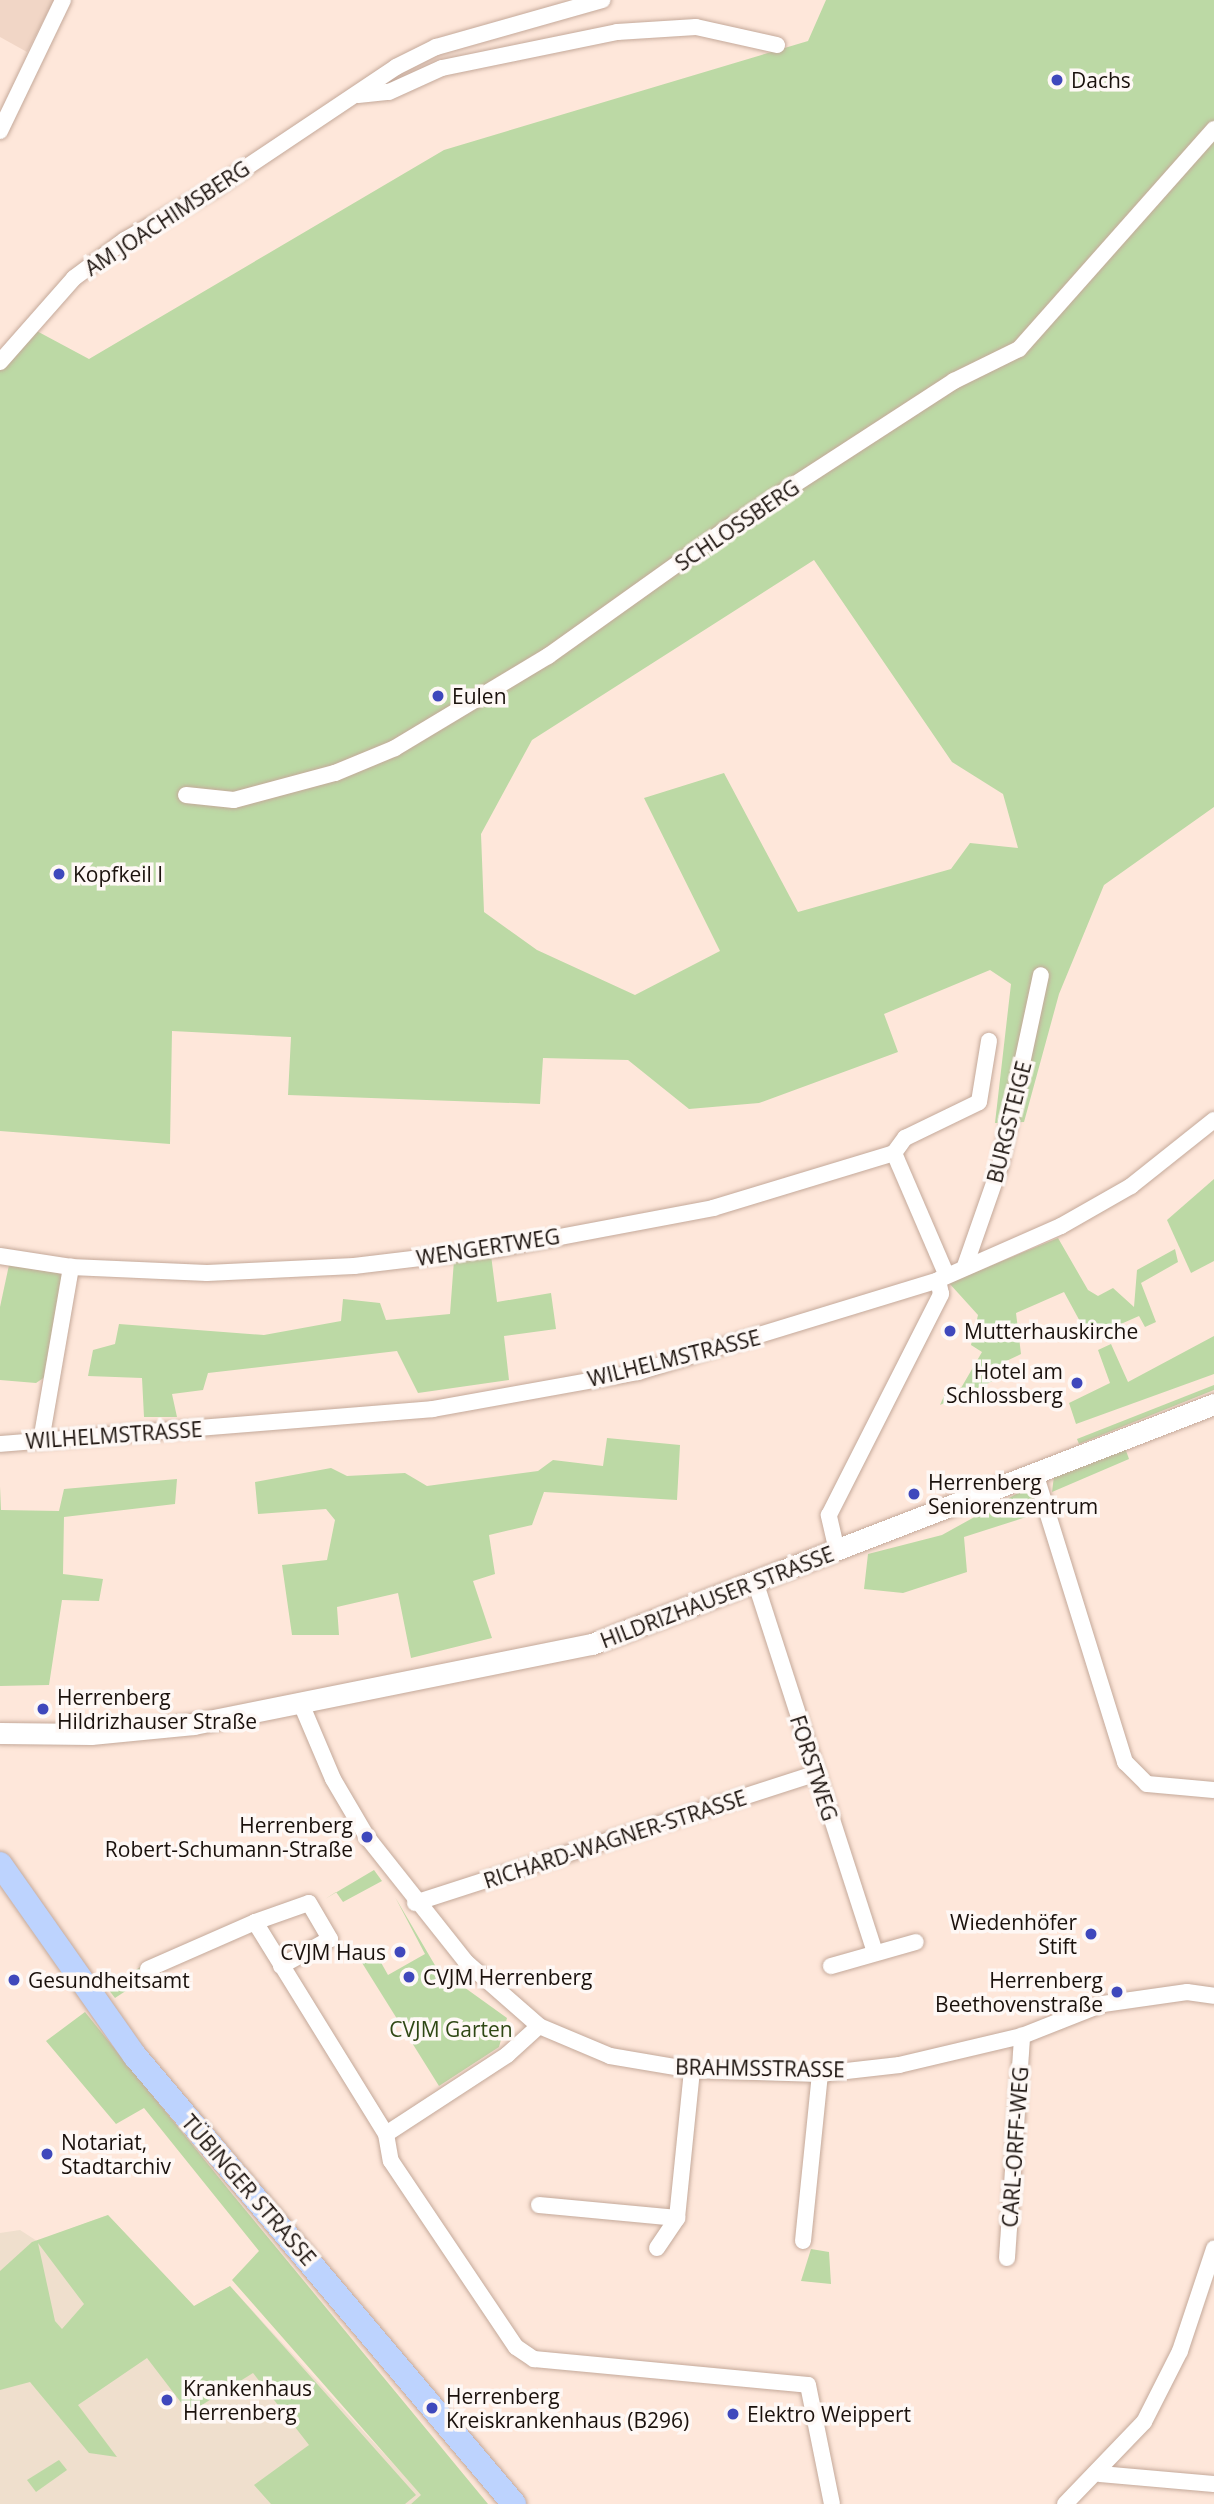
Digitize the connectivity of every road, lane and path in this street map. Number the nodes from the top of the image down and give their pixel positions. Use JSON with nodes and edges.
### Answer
{"nodes":[{"id":1,"x":63,"y":0,"type":"edge"},
{"id":2,"x":602,"y":0,"type":"edge"},
{"id":3,"x":777,"y":45,"type":"dead end"},
{"id":4,"x":354,"y":96,"type":"junction"},
{"id":5,"x":1214,"y":129,"type":"edge"},
{"id":6,"x":0,"y":131,"type":"edge"},
{"id":7,"x":0,"y":362,"type":"edge"},
{"id":8,"x":186,"y":795,"type":"dead end"},
{"id":9,"x":1041,"y":975,"type":"dead end"},
{"id":10,"x":989,"y":1041,"type":"dead end"},
{"id":11,"x":1214,"y":1120,"type":"edge"},
{"id":12,"x":894,"y":1153,"type":"junction"},
{"id":13,"x":0,"y":1256,"type":"edge"},
{"id":14,"x":71,"y":1266,"type":"junction"},
{"id":15,"x":965,"y":1266,"type":"junction"},
{"id":16,"x":942,"y":1277,"type":"junction"},
{"id":17,"x":1214,"y":1404,"type":"edge"},
{"id":18,"x":41,"y":1441,"type":"junction"},
{"id":19,"x":0,"y":1444,"type":"edge"},
{"id":20,"x":1035,"y":1473,"type":"junction"},
{"id":21,"x":836,"y":1551,"type":"junction"},
{"id":22,"x":756,"y":1584,"type":"junction"},
{"id":23,"x":302,"y":1706,"type":"junction"},
{"id":24,"x":0,"y":1733,"type":"edge"},
{"id":25,"x":33,"y":1734,"type":"junction"},
{"id":26,"x":0,"y":1741,"type":"edge"},
{"id":27,"x":816,"y":1774,"type":"junction"},
{"id":28,"x":1214,"y":1790,"type":"edge"},
{"id":29,"x":0,"y":1864,"type":"edge"},
{"id":30,"x":415,"y":1903,"type":"junction"},
{"id":31,"x":255,"y":1922,"type":"junction"},
{"id":32,"x":916,"y":1942,"type":"dead end"},
{"id":33,"x":875,"y":1952,"type":"junction"},
{"id":34,"x":281,"y":1966,"type":"junction"},
{"id":35,"x":831,"y":1966,"type":"dead end"},
{"id":36,"x":148,"y":1969,"type":"dead end"},
{"id":37,"x":1214,"y":1996,"type":"edge"},
{"id":38,"x":538,"y":2026,"type":"junction"},
{"id":39,"x":1022,"y":2036,"type":"junction"},
{"id":40,"x":692,"y":2070,"type":"junction"},
{"id":41,"x":820,"y":2074,"type":"junction"},
{"id":42,"x":386,"y":2134,"type":"junction"},
{"id":43,"x":540,"y":2205,"type":"dead end"},
{"id":44,"x":677,"y":2218,"type":"junction"},
{"id":45,"x":803,"y":2241,"type":"dead end"},
{"id":46,"x":657,"y":2248,"type":"dead end"},
{"id":47,"x":1214,"y":2249,"type":"edge"},
{"id":48,"x":1007,"y":2258,"type":"dead end"},
{"id":49,"x":1207,"y":2297,"type":"edge"},
{"id":50,"x":1100,"y":2474,"type":"junction"},
{"id":51,"x":1214,"y":2484,"type":"edge"},
{"id":52,"x":514,"y":2504,"type":"edge"},
{"id":53,"x":832,"y":2504,"type":"edge"},
{"id":54,"x":1065,"y":2504,"type":"edge"}],
"edges":[{"from":1,"to":6,"type":"street"},
{"from":2,"to":4,"type":"street","name":"AM JOACHIMSBERG"},
{"from":3,"to":4,"type":"street","name":"AM JOACHIMSBERG"},
{"from":4,"to":7,"type":"street","name":"AM JOACHIMSBERG"},
{"from":5,"to":8,"type":"street","name":"SCHLOSSBERG"},
{"from":9,"to":15,"type":"street","name":"BURGSTEIGE"},
{"from":10,"to":12,"type":"street","name":"WENGERTWEG"},
{"from":11,"to":15,"type":"street","name":"WILHELMSTRASSE"},
{"from":12,"to":14,"type":"street","name":"WENGERTWEG"},
{"from":12,"to":16,"type":"street"},
{"from":13,"to":14,"type":"street","name":"WENGERTWEG"},
{"from":14,"to":18,"type":"street"},
{"from":15,"to":16,"type":"street","name":"WILHELMSTRASSE"},
{"from":16,"to":18,"type":"street","name":"WILHELMSTRASSE"},
{"from":16,"to":21,"type":"street"},
{"from":17,"to":20,"type":"main road","name":"HILDRIZHAUSER STRASSE"},
{"from":18,"to":19,"type":"street","name":"WILHELMSTRASSE"},
{"from":20,"to":21,"type":"main road","name":"HILDRIZHAUSER STRASSE"},
{"from":20,"to":28,"type":"street"},
{"from":21,"to":22,"type":"main road","name":"HILDRIZHAUSER STRASSE"},
{"from":22,"to":23,"type":"main road","name":"HILDRIZHAUSER STRASSE"},
{"from":22,"to":27,"type":"street","name":"FORSTWEG"},
{"from":23,"to":25,"type":"main road","name":"HILDRIZHAUSER STRASSE"},
{"from":23,"to":30,"type":"street","name":"BRAHMSSTRASSE"},
{"from":24,"to":25,"type":"main road","name":"HILDRIZHAUSER STRASSE"},
{"from":25,"to":26,"type":"main road","name":"HILDRIZHAUSER STRASSE"},
{"from":27,"to":30,"type":"street","name":"RICHARD-WAGNER-STRASSE"},
{"from":27,"to":33,"type":"street","name":"FORSTWEG"},
{"from":29,"to":52,"type":"main road","name":"TÜBINGER STRASSE"},
{"from":30,"to":38,"type":"street","name":"BRAHMSSTRASSE"},
{"from":31,"to":34,"type":"street"},
{"from":31,"to":34,"type":"street"},
{"from":31,"to":36,"type":"street"},
{"from":32,"to":33,"type":"street"},
{"from":33,"to":35,"type":"street"},
{"from":34,"to":42,"type":"street"},
{"from":37,"to":39,"type":"street","name":"BRAHMSSTRASSE"},
{"from":38,"to":40,"type":"street","name":"BRAHMSSTRASSE"},
{"from":38,"to":42,"type":"street"},
{"from":39,"to":41,"type":"street","name":"BRAHMSSTRASSE"},
{"from":39,"to":48,"type":"street","name":"CARL-ORFF-WEG"},
{"from":40,"to":41,"type":"street","name":"BRAHMSSTRASSE"},
{"from":40,"to":44,"type":"street"},
{"from":41,"to":45,"type":"street"},
{"from":42,"to":53,"type":"street"},
{"from":43,"to":44,"type":"street"},
{"from":44,"to":46,"type":"street"},
{"from":47,"to":49,"type":"street"},
{"from":49,"to":50,"type":"street"},
{"from":50,"to":51,"type":"street"},
{"from":50,"to":54,"type":"street"}]}
